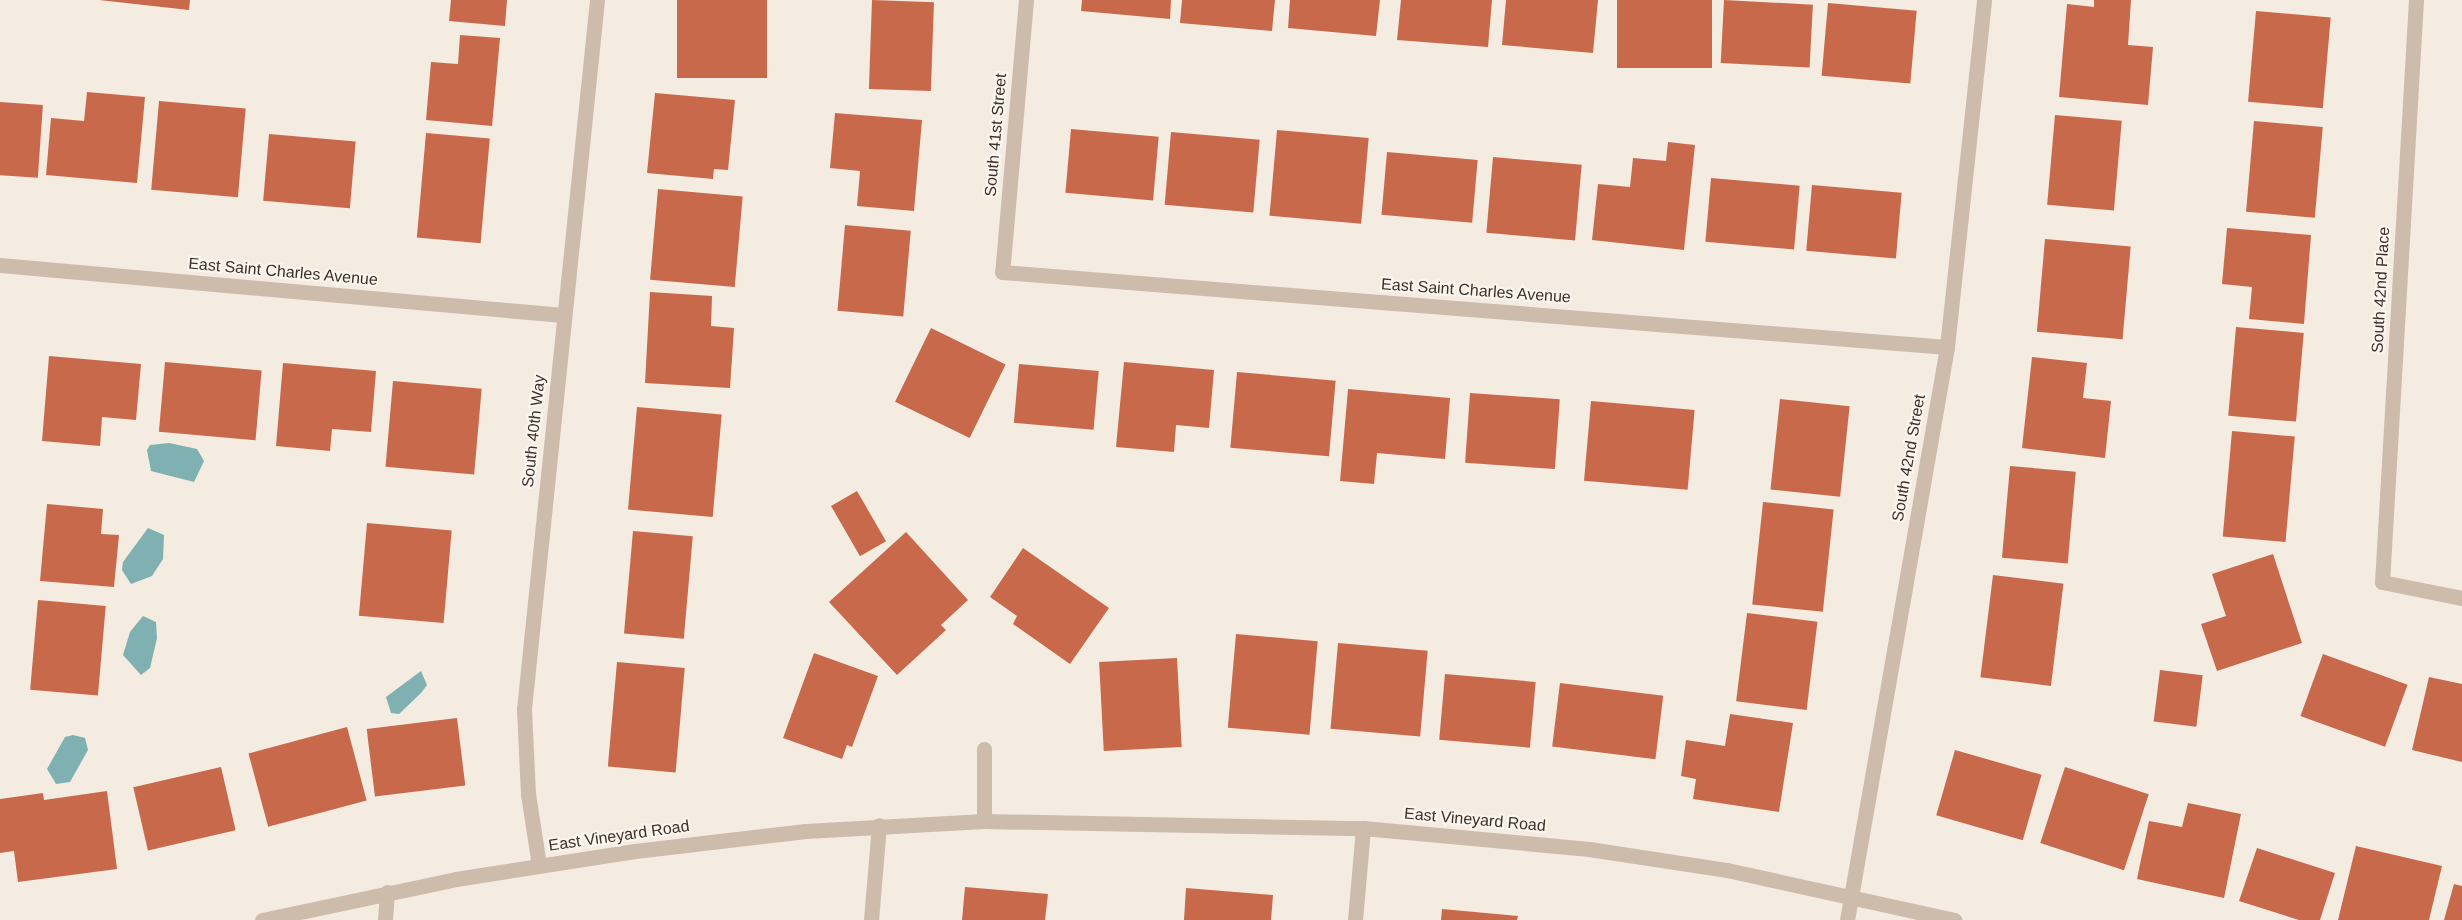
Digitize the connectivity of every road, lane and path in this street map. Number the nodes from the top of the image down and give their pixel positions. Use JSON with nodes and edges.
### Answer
{"nodes":[{"id":1,"x":597,"y":0,"type":"edge"},
{"id":2,"x":1026,"y":0,"type":"edge"},
{"id":3,"x":1984,"y":0,"type":"edge"},
{"id":4,"x":2416,"y":0,"type":"edge"},
{"id":5,"x":0,"y":265,"type":"edge"},
{"id":6,"x":1002,"y":272,"type":"joint"},
{"id":7,"x":563,"y":315,"type":"junction"},
{"id":8,"x":1947,"y":347,"type":"junction"},
{"id":9,"x":2462,"y":598,"type":"edge"},
{"id":10,"x":984,"y":749,"type":"dead end"},
{"id":11,"x":984,"y":821,"type":"junction"},
{"id":12,"x":879,"y":825,"type":"junction"},
{"id":13,"x":1363,"y":828,"type":"junction"},
{"id":14,"x":539,"y":865,"type":"junction"},
{"id":15,"x":387,"y":892,"type":"junction"},
{"id":16,"x":1851,"y":896,"type":"junction"},
{"id":17,"x":262,"y":920,"type":"edge"},
{"id":18,"x":385,"y":920,"type":"edge"},
{"id":19,"x":871,"y":920,"type":"edge"},
{"id":20,"x":1355,"y":920,"type":"edge"},
{"id":21,"x":1847,"y":920,"type":"edge"},
{"id":22,"x":1955,"y":920,"type":"edge"}],
"edges":[{"from":1,"to":7,"type":"street","name":"South 40th Way"},
{"from":2,"to":6,"type":"street","name":"South 41st Street"},
{"from":3,"to":8,"type":"street","name":"South 42nd Street"},
{"from":4,"to":9,"type":"street","name":"South 42nd Place"},
{"from":5,"to":7,"type":"street","name":"East Saint Charles Avenue"},
{"from":6,"to":8,"type":"street","name":"East Saint Charles Avenue"},
{"from":7,"to":14,"type":"street","name":"South 40th Way"},
{"from":8,"to":16,"type":"street","name":"South 42nd Street"},
{"from":10,"to":11,"type":"street"},
{"from":11,"to":12,"type":"street","name":"East Vineyard Road"},
{"from":11,"to":13,"type":"street","name":"East Vineyard Road"},
{"from":12,"to":14,"type":"street","name":"East Vineyard Road"},
{"from":12,"to":19,"type":"street"},
{"from":13,"to":16,"type":"street","name":"East Vineyard Road"},
{"from":13,"to":20,"type":"street"},
{"from":14,"to":15,"type":"street","name":"East Vineyard Road"},
{"from":15,"to":17,"type":"street","name":"East Vineyard Road"},
{"from":15,"to":18,"type":"street"},
{"from":16,"to":21,"type":"street","name":"South 42nd Street"},
{"from":16,"to":22,"type":"street","name":"East Vineyard Road"}]}
